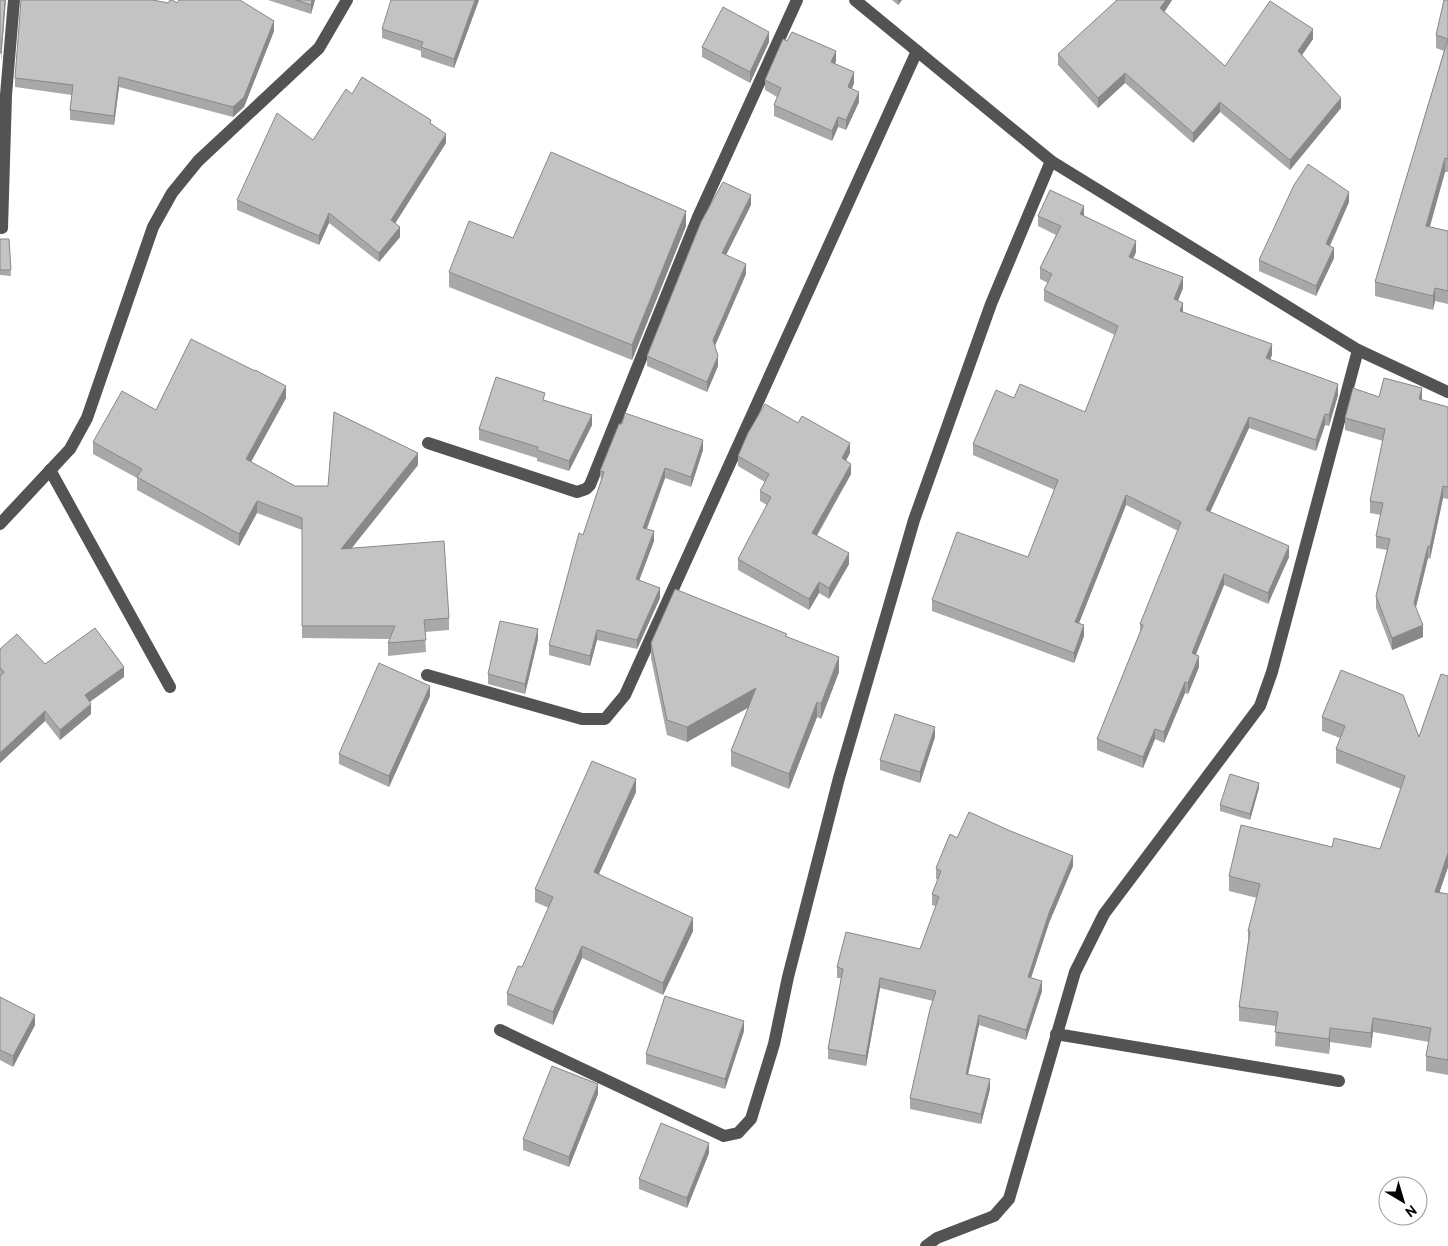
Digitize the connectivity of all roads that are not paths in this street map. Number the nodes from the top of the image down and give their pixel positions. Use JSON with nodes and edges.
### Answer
{"nodes":[{"id":1,"x":14,"y":0,"type":"edge"},
{"id":2,"x":347,"y":0,"type":"edge"},
{"id":3,"x":797,"y":0,"type":"edge"},
{"id":4,"x":855,"y":0,"type":"edge"},
{"id":5,"x":917,"y":51,"type":"junction"},
{"id":6,"x":1050,"y":161,"type":"junction"},
{"id":7,"x":2,"y":228,"type":"dead end"},
{"id":8,"x":1358,"y":350,"type":"junction"},
{"id":9,"x":1448,"y":392,"type":"edge"},
{"id":10,"x":428,"y":443,"type":"dead end"},
{"id":11,"x":50,"y":470,"type":"junction"},
{"id":12,"x":0,"y":524,"type":"edge"},
{"id":13,"x":427,"y":675,"type":"dead end"},
{"id":14,"x":170,"y":687,"type":"dead end"},
{"id":15,"x":500,"y":1030,"type":"dead end"},
{"id":16,"x":1056,"y":1034,"type":"junction"},
{"id":17,"x":1339,"y":1081,"type":"dead end"},
{"id":18,"x":926,"y":1246,"type":"edge"}],
"edges":[{"from":1,"to":7,"type":"street"},
{"from":2,"to":11,"type":"street"},
{"from":3,"to":10,"type":"street"},
{"from":4,"to":5,"type":"street"},
{"from":5,"to":6,"type":"street"},
{"from":5,"to":13,"type":"street"},
{"from":6,"to":8,"type":"street"},
{"from":6,"to":15,"type":"street"},
{"from":8,"to":9,"type":"street"},
{"from":8,"to":16,"type":"street"},
{"from":11,"to":12,"type":"street"},
{"from":11,"to":14,"type":"street"},
{"from":16,"to":17,"type":"street"},
{"from":16,"to":18,"type":"street"}]}
